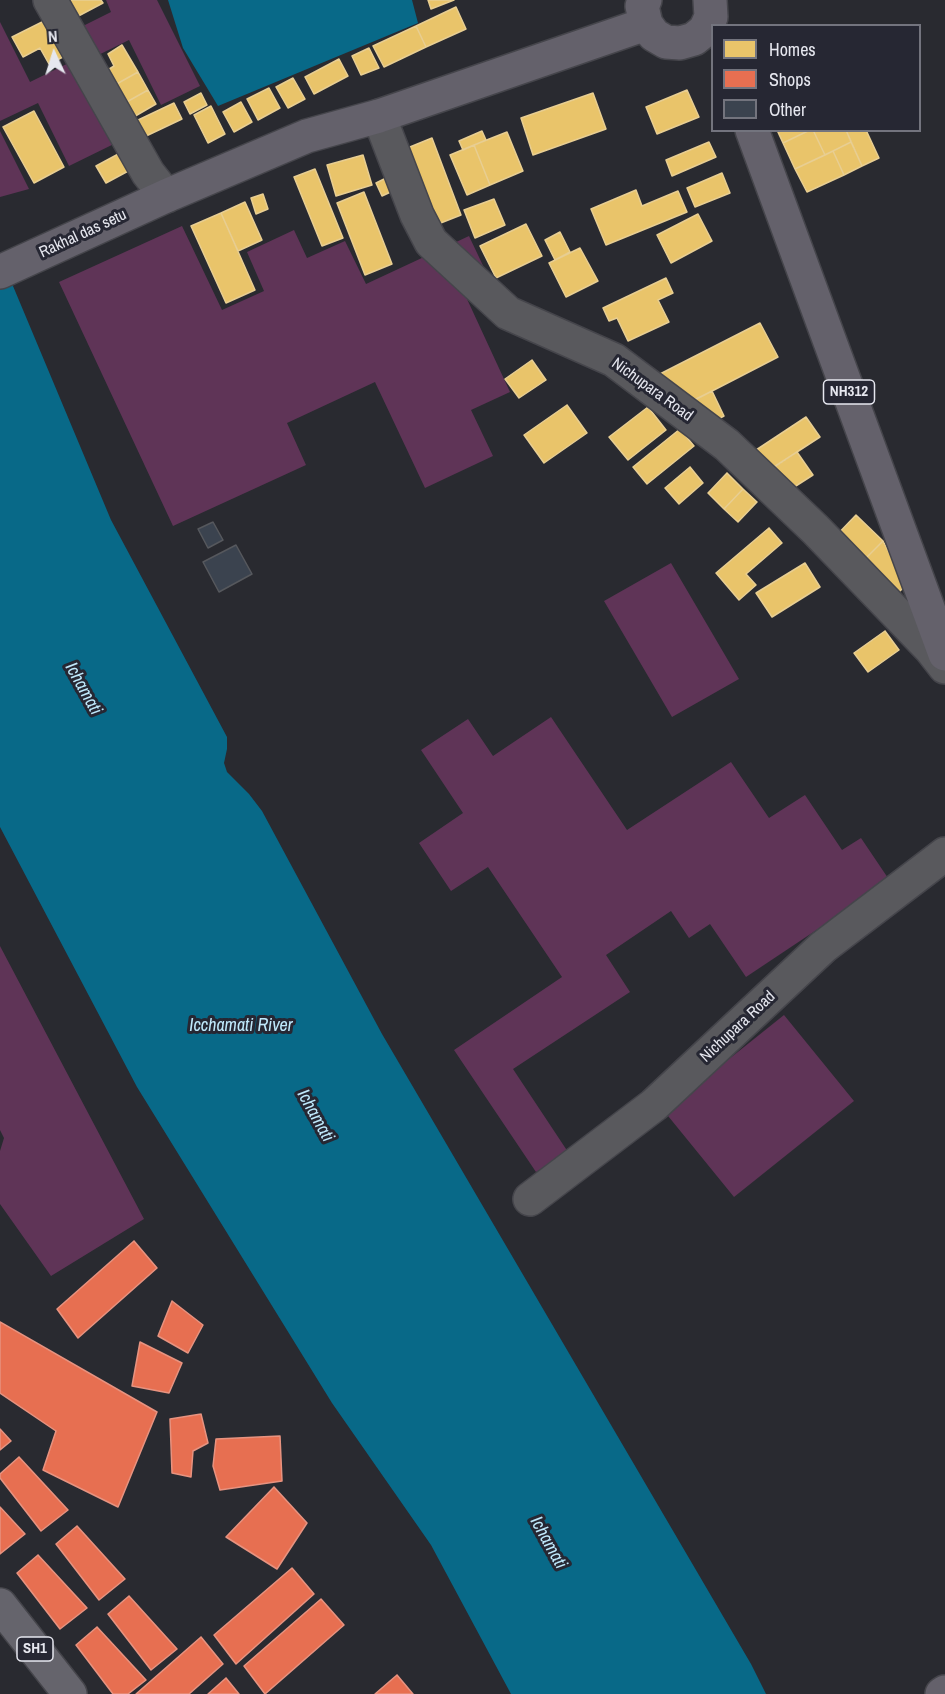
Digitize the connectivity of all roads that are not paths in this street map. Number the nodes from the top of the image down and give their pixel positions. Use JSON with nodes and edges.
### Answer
{"nodes":[{"id":1,"x":50,"y":0,"type":"edge"},
{"id":2,"x":645,"y":12,"type":"edge"},
{"id":3,"x":712,"y":14,"type":"edge"},
{"id":4,"x":379,"y":116,"type":"junction"},
{"id":5,"x":753,"y":132,"type":"edge"},
{"id":6,"x":160,"y":198,"type":"junction"},
{"id":7,"x":0,"y":273,"type":"edge"},
{"id":8,"x":945,"y":654,"type":"edge"},
{"id":9,"x":945,"y":667,"type":"edge"},
{"id":10,"x":945,"y":854,"type":"edge"},
{"id":11,"x":530,"y":1199,"type":"dead end"},
{"id":12,"x":0,"y":1605,"type":"edge"},
{"id":13,"x":70,"y":1694,"type":"edge"}],
"edges":[{"from":1,"to":6,"type":"street"},
{"from":2,"to":3,"type":"highway"},
{"from":2,"to":4,"type":"highway","name":"Rakhal das setu"},
{"from":4,"to":6,"type":"highway","name":"Rakhal das setu"},
{"from":4,"to":9,"type":"street","name":"Nichupara Road"},
{"from":5,"to":8,"type":"highway","number":"NH312"},
{"from":6,"to":7,"type":"highway","name":"Rakhal das setu"},
{"from":10,"to":11,"type":"street","name":"Nichupara Road"},
{"from":12,"to":13,"type":"main road","number":"SH1"}]}
